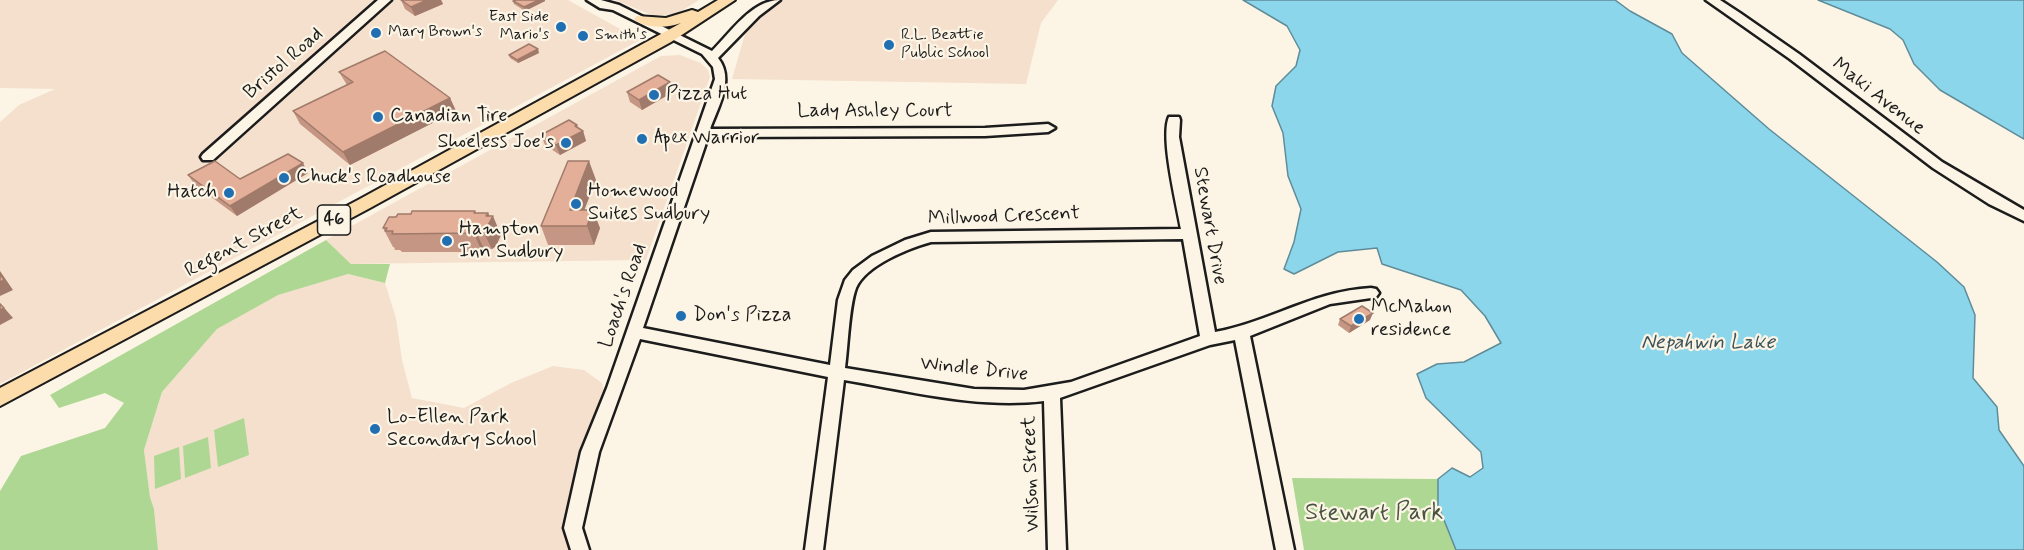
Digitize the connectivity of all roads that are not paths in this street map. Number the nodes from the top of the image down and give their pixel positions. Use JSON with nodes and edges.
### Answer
{"nodes":[{"id":1,"x":385,"y":0,"type":"edge"},
{"id":2,"x":593,"y":0,"type":"edge"},
{"id":3,"x":774,"y":0,"type":"edge"},
{"id":4,"x":1712,"y":0,"type":"edge"},
{"id":5,"x":724,"y":3,"type":"edge"},
{"id":6,"x":604,"y":6,"type":"junction"},
{"id":7,"x":642,"y":20,"type":"junction"},
{"id":8,"x":669,"y":37,"type":"junction"},
{"id":9,"x":712,"y":58,"type":"junction"},
{"id":10,"x":1174,"y":120,"type":"dead end"},
{"id":11,"x":1048,"y":128,"type":"dead end"},
{"id":12,"x":702,"y":133,"type":"junction"},
{"id":13,"x":208,"y":157,"type":"dead end"},
{"id":14,"x":2024,"y":216,"type":"edge"},
{"id":15,"x":1189,"y":234,"type":"junction"},
{"id":16,"x":1371,"y":293,"type":"dead end"},
{"id":17,"x":633,"y":332,"type":"junction"},
{"id":18,"x":1242,"y":333,"type":"junction"},
{"id":19,"x":1208,"y":339,"type":"junction"},
{"id":20,"x":837,"y":372,"type":"junction"},
{"id":21,"x":1052,"y":396,"type":"junction"},
{"id":22,"x":0,"y":398,"type":"edge"},
{"id":23,"x":580,"y":550,"type":"edge"},
{"id":24,"x":814,"y":550,"type":"edge"},
{"id":25,"x":1057,"y":550,"type":"edge"},
{"id":26,"x":1285,"y":550,"type":"edge"}],
"edges":[{"from":1,"to":13,"type":"street","name":"Bristol Road"},
{"from":2,"to":6,"type":"street"},
{"from":3,"to":9,"type":"street"},
{"from":4,"to":14,"type":"street","name":"Maki Avenue"},
{"from":5,"to":7,"type":"main road"},
{"from":5,"to":8,"type":"main road","name":"Regent Street","number":"46"},
{"from":6,"to":7,"type":"street"},
{"from":6,"to":8,"type":"street"},
{"from":7,"to":8,"type":"street"},
{"from":8,"to":9,"type":"street"},
{"from":8,"to":22,"type":"main road","name":"Regent Street","number":"46"},
{"from":9,"to":12,"type":"street","name":"Loach's Road"},
{"from":10,"to":15,"type":"street","name":"Stewart Drive"},
{"from":11,"to":12,"type":"street","name":"Lady Ashley Court"},
{"from":12,"to":17,"type":"street","name":"Loach's Road"},
{"from":15,"to":19,"type":"street","name":"Stewart Drive"},
{"from":15,"to":20,"type":"street","name":"Millwood Crescent"},
{"from":16,"to":18,"type":"street","name":"Windle Drive"},
{"from":17,"to":20,"type":"street","name":"Windle Drive"},
{"from":17,"to":23,"type":"street","name":"Loach's Road"},
{"from":18,"to":19,"type":"street","name":"Windle Drive"},
{"from":18,"to":26,"type":"street"},
{"from":19,"to":21,"type":"street","name":"Windle Drive"},
{"from":20,"to":21,"type":"street","name":"Windle Drive"},
{"from":20,"to":24,"type":"street","name":"Millwood Crescent"},
{"from":21,"to":25,"type":"street","name":"Wilson Street"}]}
